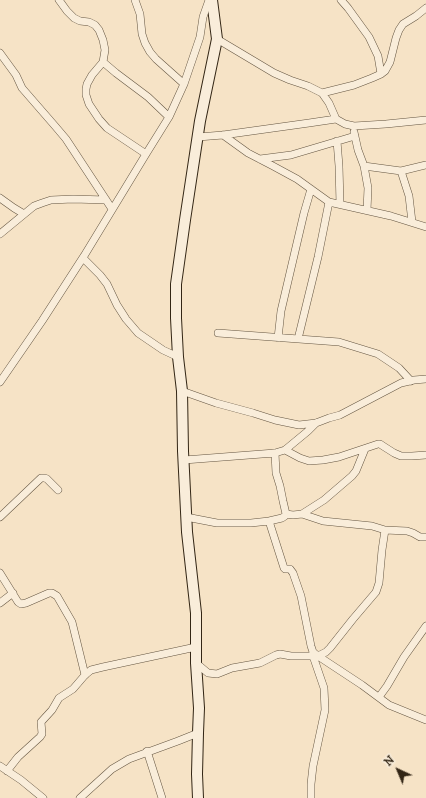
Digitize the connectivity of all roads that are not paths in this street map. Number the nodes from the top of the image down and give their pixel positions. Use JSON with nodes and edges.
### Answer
{"nodes":[{"id":1,"x":59,"y":0,"type":"edge"},
{"id":2,"x":135,"y":0,"type":"edge"},
{"id":3,"x":211,"y":0,"type":"edge"},
{"id":4,"x":341,"y":0,"type":"edge"},
{"id":5,"x":426,"y":8,"type":"edge"},
{"id":6,"x":218,"y":40,"type":"junction"},
{"id":7,"x":0,"y":53,"type":"edge"},
{"id":8,"x":103,"y":62,"type":"junction"},
{"id":9,"x":381,"y":74,"type":"junction"},
{"id":10,"x":184,"y":84,"type":"junction"},
{"id":11,"x":322,"y":93,"type":"junction"},
{"id":12,"x":169,"y":117,"type":"junction"},
{"id":13,"x":336,"y":119,"type":"junction"},
{"id":14,"x":426,"y":120,"type":"edge"},
{"id":15,"x":354,"y":126,"type":"junction"},
{"id":16,"x":223,"y":135,"type":"junction"},
{"id":17,"x":198,"y":136,"type":"junction"},
{"id":18,"x":355,"y":136,"type":"junction"},
{"id":19,"x":337,"y":141,"type":"junction"},
{"id":20,"x":146,"y":154,"type":"junction"},
{"id":21,"x":259,"y":159,"type":"junction"},
{"id":22,"x":426,"y":165,"type":"edge"},
{"id":23,"x":364,"y":166,"type":"junction"},
{"id":24,"x":401,"y":171,"type":"junction"},
{"id":25,"x":311,"y":188,"type":"junction"},
{"id":26,"x":0,"y":198,"type":"edge"},
{"id":27,"x":106,"y":200,"type":"junction"},
{"id":28,"x":329,"y":202,"type":"junction"},
{"id":29,"x":340,"y":204,"type":"junction"},
{"id":30,"x":112,"y":209,"type":"junction"},
{"id":31,"x":367,"y":210,"type":"junction"},
{"id":32,"x":24,"y":214,"type":"junction"},
{"id":33,"x":412,"y":222,"type":"junction"},
{"id":34,"x":426,"y":227,"type":"edge"},
{"id":35,"x":0,"y":234,"type":"edge"},
{"id":36,"x":83,"y":258,"type":"junction"},
{"id":37,"x":218,"y":333,"type":"dead end"},
{"id":38,"x":278,"y":338,"type":"junction"},
{"id":39,"x":298,"y":339,"type":"junction"},
{"id":40,"x":178,"y":357,"type":"junction"},
{"id":41,"x":426,"y":379,"type":"edge"},
{"id":42,"x":411,"y":381,"type":"junction"},
{"id":43,"x":0,"y":382,"type":"edge"},
{"id":44,"x":182,"y":391,"type":"junction"},
{"id":45,"x":316,"y":423,"type":"junction"},
{"id":46,"x":365,"y":449,"type":"junction"},
{"id":47,"x":285,"y":450,"type":"junction"},
{"id":48,"x":275,"y":453,"type":"junction"},
{"id":49,"x":426,"y":455,"type":"edge"},
{"id":50,"x":184,"y":460,"type":"junction"},
{"id":51,"x":58,"y":490,"type":"dead end"},
{"id":52,"x":286,"y":514,"type":"junction"},
{"id":53,"x":302,"y":514,"type":"junction"},
{"id":54,"x":0,"y":517,"type":"edge"},
{"id":55,"x":186,"y":517,"type":"junction"},
{"id":56,"x":270,"y":521,"type":"junction"},
{"id":57,"x":385,"y":530,"type":"junction"},
{"id":58,"x":426,"y":537,"type":"edge"},
{"id":59,"x":0,"y":573,"type":"edge"},
{"id":60,"x":13,"y":593,"type":"junction"},
{"id":61,"x":0,"y":603,"type":"edge"},
{"id":62,"x":425,"y":630,"type":"edge"},
{"id":63,"x":196,"y":648,"type":"junction"},
{"id":64,"x":315,"y":656,"type":"junction"},
{"id":65,"x":196,"y":663,"type":"junction"},
{"id":66,"x":85,"y":675,"type":"junction"},
{"id":67,"x":379,"y":697,"type":"junction"},
{"id":68,"x":426,"y":720,"type":"edge"},
{"id":69,"x":198,"y":733,"type":"junction"},
{"id":70,"x":147,"y":752,"type":"junction"},
{"id":71,"x":0,"y":766,"type":"edge"},
{"id":72,"x":7,"y":771,"type":"junction"},
{"id":73,"x":43,"y":798,"type":"edge"},
{"id":74,"x":80,"y":798,"type":"edge"},
{"id":75,"x":162,"y":798,"type":"edge"},
{"id":76,"x":198,"y":798,"type":"edge"},
{"id":77,"x":311,"y":798,"type":"edge"}],
"edges":[{"from":1,"to":8,"type":"street"},
{"from":2,"to":10,"type":"street"},
{"from":3,"to":6,"type":"street"},
{"from":3,"to":10,"type":"street"},
{"from":4,"to":9,"type":"street"},
{"from":5,"to":9,"type":"street"},
{"from":6,"to":11,"type":"street"},
{"from":6,"to":17,"type":"street"},
{"from":7,"to":27,"type":"street"},
{"from":8,"to":12,"type":"street"},
{"from":8,"to":20,"type":"street"},
{"from":9,"to":11,"type":"street"},
{"from":10,"to":12,"type":"street"},
{"from":11,"to":13,"type":"street"},
{"from":12,"to":20,"type":"street"},
{"from":13,"to":15,"type":"street"},
{"from":13,"to":16,"type":"street"},
{"from":14,"to":15,"type":"street"},
{"from":15,"to":18,"type":"street"},
{"from":16,"to":17,"type":"street"},
{"from":16,"to":21,"type":"street"},
{"from":17,"to":40,"type":"street"},
{"from":18,"to":19,"type":"street"},
{"from":18,"to":23,"type":"street"},
{"from":19,"to":21,"type":"street"},
{"from":19,"to":29,"type":"street"},
{"from":20,"to":30,"type":"street"},
{"from":21,"to":25,"type":"street"},
{"from":22,"to":24,"type":"street"},
{"from":23,"to":24,"type":"street"},
{"from":23,"to":31,"type":"street"},
{"from":24,"to":33,"type":"street"},
{"from":25,"to":28,"type":"street"},
{"from":25,"to":38,"type":"street"},
{"from":26,"to":32,"type":"street"},
{"from":27,"to":30,"type":"street"},
{"from":27,"to":32,"type":"street"},
{"from":28,"to":29,"type":"street"},
{"from":28,"to":39,"type":"street"},
{"from":29,"to":31,"type":"street"},
{"from":30,"to":36,"type":"street"},
{"from":31,"to":33,"type":"street"},
{"from":32,"to":35,"type":"street"},
{"from":33,"to":34,"type":"street"},
{"from":36,"to":40,"type":"street"},
{"from":36,"to":43,"type":"street"},
{"from":37,"to":38,"type":"street"},
{"from":38,"to":39,"type":"street"},
{"from":39,"to":42,"type":"street"},
{"from":40,"to":44,"type":"street"},
{"from":41,"to":42,"type":"street"},
{"from":42,"to":45,"type":"street"},
{"from":44,"to":45,"type":"street"},
{"from":44,"to":50,"type":"street"},
{"from":45,"to":47,"type":"street"},
{"from":46,"to":47,"type":"street"},
{"from":46,"to":49,"type":"street"},
{"from":46,"to":53,"type":"street"},
{"from":47,"to":48,"type":"street"},
{"from":48,"to":50,"type":"street"},
{"from":48,"to":52,"type":"street"},
{"from":50,"to":55,"type":"street"},
{"from":51,"to":54,"type":"street"},
{"from":52,"to":53,"type":"street"},
{"from":52,"to":56,"type":"street"},
{"from":53,"to":57,"type":"street"},
{"from":55,"to":56,"type":"street"},
{"from":55,"to":63,"type":"street"},
{"from":56,"to":64,"type":"street"},
{"from":57,"to":58,"type":"street"},
{"from":57,"to":64,"type":"street"},
{"from":59,"to":60,"type":"street"},
{"from":60,"to":61,"type":"street"},
{"from":60,"to":66,"type":"street"},
{"from":62,"to":67,"type":"street"},
{"from":63,"to":65,"type":"street"},
{"from":63,"to":66,"type":"street"},
{"from":64,"to":65,"type":"street"},
{"from":64,"to":67,"type":"street"},
{"from":64,"to":77,"type":"street"},
{"from":65,"to":69,"type":"street"},
{"from":66,"to":72,"type":"street"},
{"from":67,"to":68,"type":"street"},
{"from":69,"to":70,"type":"street"},
{"from":69,"to":76,"type":"street"},
{"from":70,"to":74,"type":"street"},
{"from":70,"to":75,"type":"street"},
{"from":71,"to":72,"type":"street"},
{"from":72,"to":73,"type":"street"}]}
